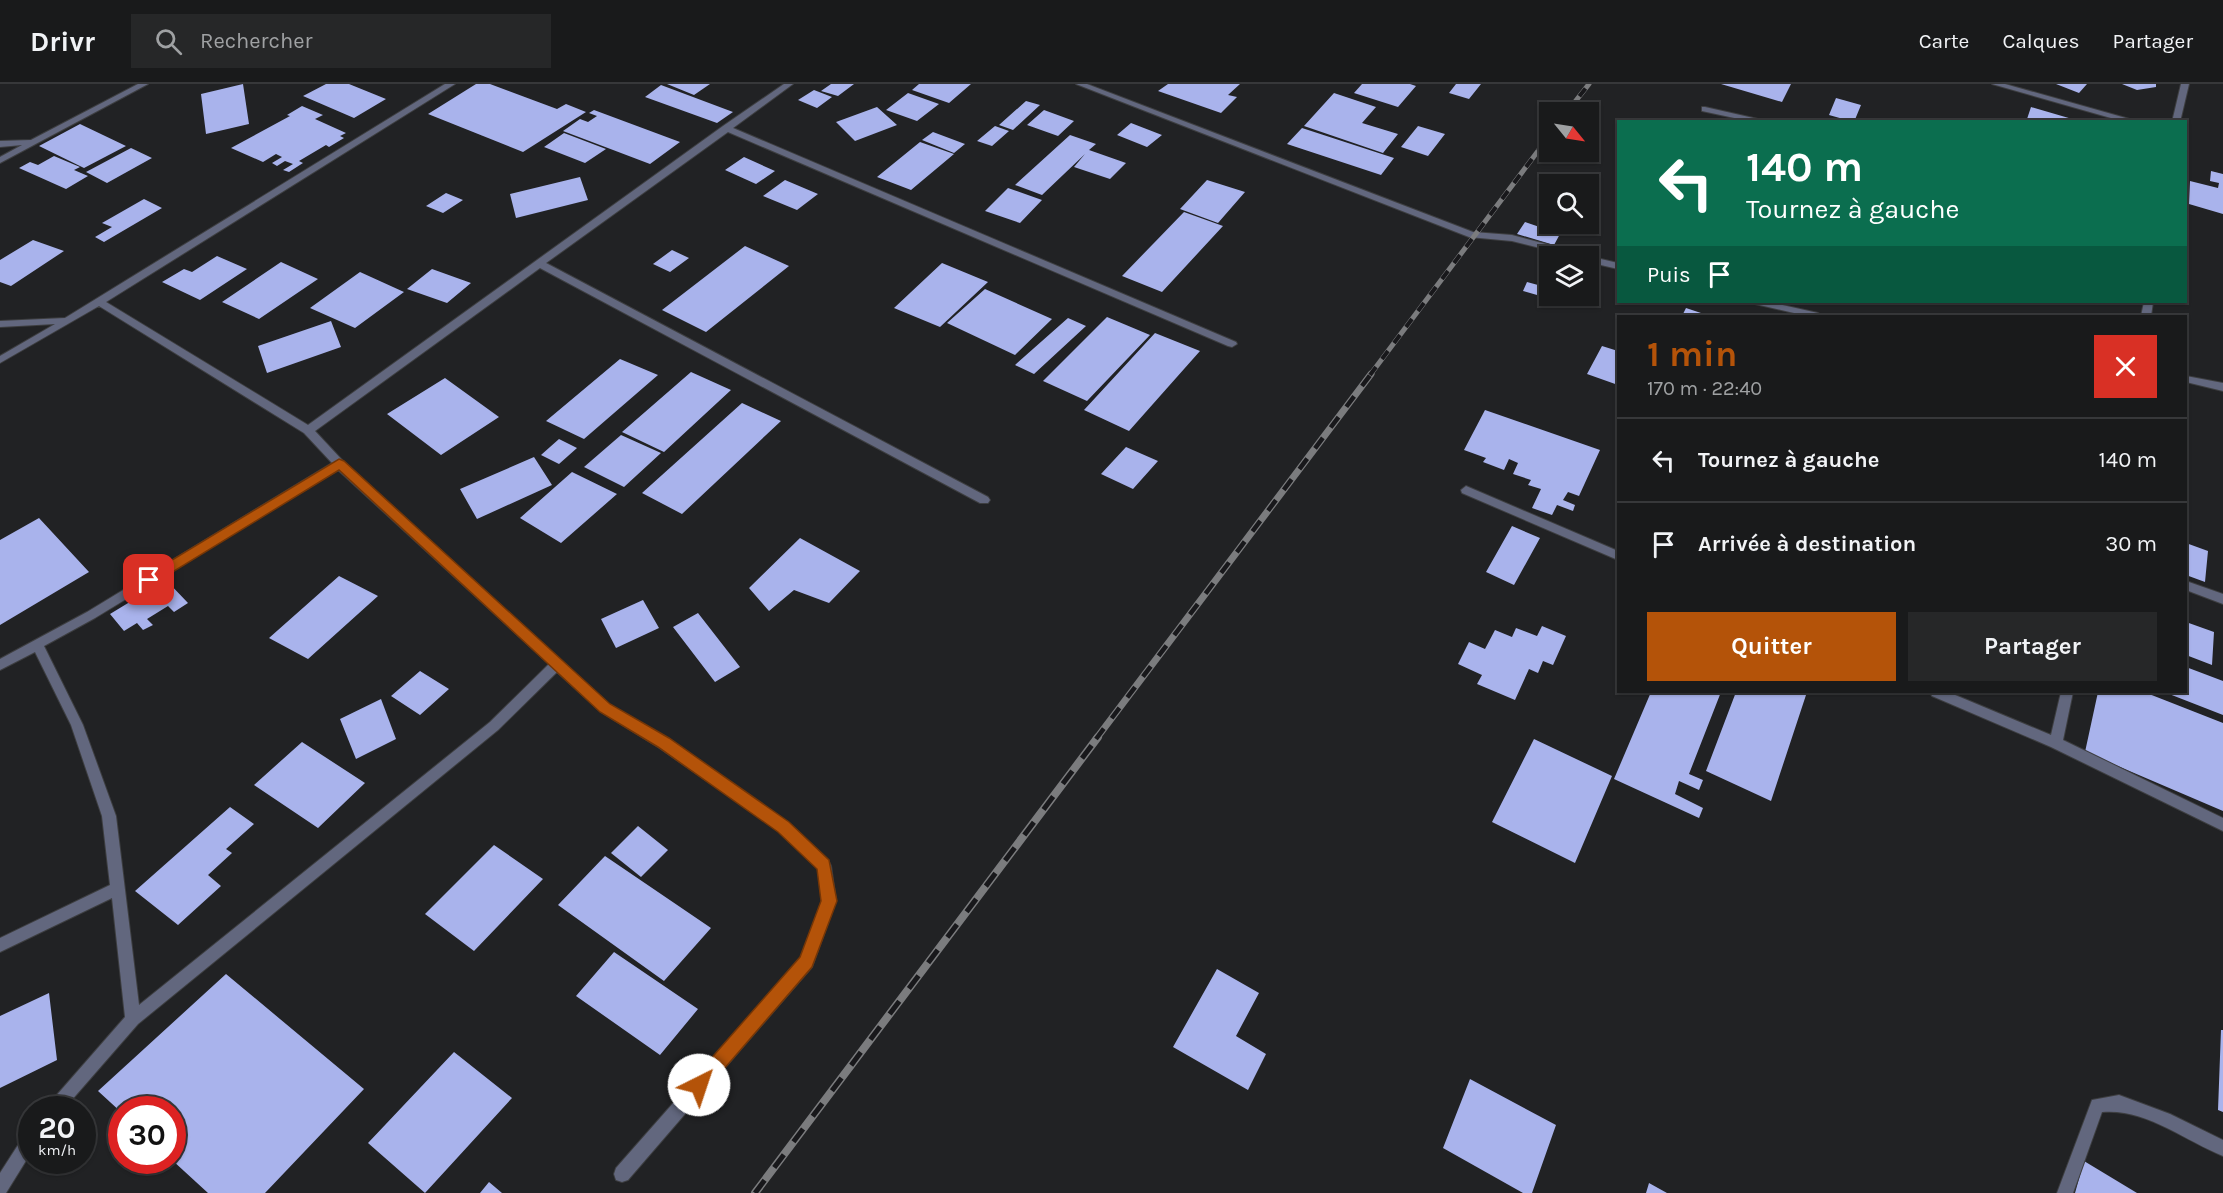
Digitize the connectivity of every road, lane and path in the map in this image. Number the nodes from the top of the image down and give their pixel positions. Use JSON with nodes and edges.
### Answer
{"nodes":[{"id":1,"x":144,"y":84,"type":"edge"},
{"id":2,"x":451,"y":84,"type":"edge"},
{"id":3,"x":789,"y":84,"type":"edge"},
{"id":4,"x":1080,"y":84,"type":"edge"},
{"id":5,"x":1996,"y":84,"type":"edge"},
{"id":6,"x":2185,"y":84,"type":"edge"},
{"id":7,"x":1705,"y":109,"type":"dead end"},
{"id":8,"x":1757,"y":120,"type":"edge"},
{"id":9,"x":2129,"y":120,"type":"edge"},
{"id":10,"x":2176,"y":120,"type":"edge"},
{"id":11,"x":726,"y":128,"type":"junction"},
{"id":12,"x":34,"y":142,"type":"junction"},
{"id":13,"x":0,"y":144,"type":"edge"},
{"id":14,"x":0,"y":160,"type":"edge"},
{"id":15,"x":1543,"y":246,"type":"edge"},
{"id":16,"x":1599,"y":261,"type":"edge"},
{"id":17,"x":540,"y":264,"type":"junction"},
{"id":18,"x":1617,"y":266,"type":"edge"},
{"id":19,"x":99,"y":302,"type":"junction"},
{"id":20,"x":1762,"y":303,"type":"edge"},
{"id":21,"x":1814,"y":315,"type":"edge"},
{"id":22,"x":66,"y":320,"type":"junction"},
{"id":23,"x":0,"y":324,"type":"edge"},
{"id":24,"x":1232,"y":344,"type":"dead end"},
{"id":25,"x":0,"y":360,"type":"edge"},
{"id":26,"x":2187,"y":379,"type":"edge"},
{"id":27,"x":2223,"y":387,"type":"edge"},
{"id":28,"x":308,"y":430,"type":"junction"},
{"id":29,"x":339,"y":464,"type":"junction"},
{"id":30,"x":1466,"y":490,"type":"dead end"},
{"id":31,"x":984,"y":500,"type":"dead end"},
{"id":32,"x":1617,"y":556,"type":"edge"},
{"id":33,"x":2187,"y":586,"type":"edge"},
{"id":34,"x":2223,"y":599,"type":"edge"},
{"id":35,"x":38,"y":646,"type":"junction"},
{"id":36,"x":557,"y":664,"type":"junction"},
{"id":37,"x":0,"y":665,"type":"edge"},
{"id":38,"x":1938,"y":693,"type":"edge"},
{"id":39,"x":2067,"y":693,"type":"edge"},
{"id":40,"x":2056,"y":743,"type":"junction"},
{"id":41,"x":2223,"y":825,"type":"edge"},
{"id":42,"x":116,"y":890,"type":"junction"},
{"id":43,"x":0,"y":945,"type":"edge"},
{"id":44,"x":133,"y":1019,"type":"junction"},
{"id":45,"x":65,"y":1096,"type":"edge"},
{"id":46,"x":2223,"y":1148,"type":"edge"},
{"id":47,"x":18,"y":1159,"type":"edge"},
{"id":48,"x":622,"y":1174,"type":"dead end"},
{"id":49,"x":0,"y":1188,"type":"edge"},
{"id":50,"x":2064,"y":1193,"type":"edge"}],
"edges":[{"from":1,"to":12,"type":"street"},
{"from":2,"to":19,"type":"street"},
{"from":3,"to":11,"type":"street"},
{"from":4,"to":15,"type":"street"},
{"from":5,"to":9,"type":"street"},
{"from":6,"to":10,"type":"street"},
{"from":7,"to":8,"type":"street"},
{"from":11,"to":17,"type":"street"},
{"from":11,"to":24,"type":"street"},
{"from":12,"to":13,"type":"street"},
{"from":12,"to":14,"type":"street"},
{"from":16,"to":18,"type":"street"},
{"from":17,"to":28,"type":"street"},
{"from":17,"to":31,"type":"street"},
{"from":19,"to":22,"type":"street"},
{"from":19,"to":28,"type":"street"},
{"from":20,"to":21,"type":"street"},
{"from":22,"to":23,"type":"street"},
{"from":22,"to":25,"type":"street"},
{"from":26,"to":27,"type":"street"},
{"from":28,"to":29,"type":"street"},
{"from":29,"to":35,"type":"street"},
{"from":29,"to":36,"type":"street"},
{"from":30,"to":32,"type":"street"},
{"from":33,"to":34,"type":"street"},
{"from":35,"to":37,"type":"street"},
{"from":35,"to":42,"type":"street"},
{"from":36,"to":44,"type":"street"},
{"from":36,"to":48,"type":"street"},
{"from":38,"to":40,"type":"street"},
{"from":39,"to":40,"type":"street"},
{"from":40,"to":41,"type":"street"},
{"from":42,"to":43,"type":"street"},
{"from":42,"to":44,"type":"street"},
{"from":44,"to":45,"type":"street"},
{"from":46,"to":50,"type":"street"},
{"from":47,"to":49,"type":"street"}]}
